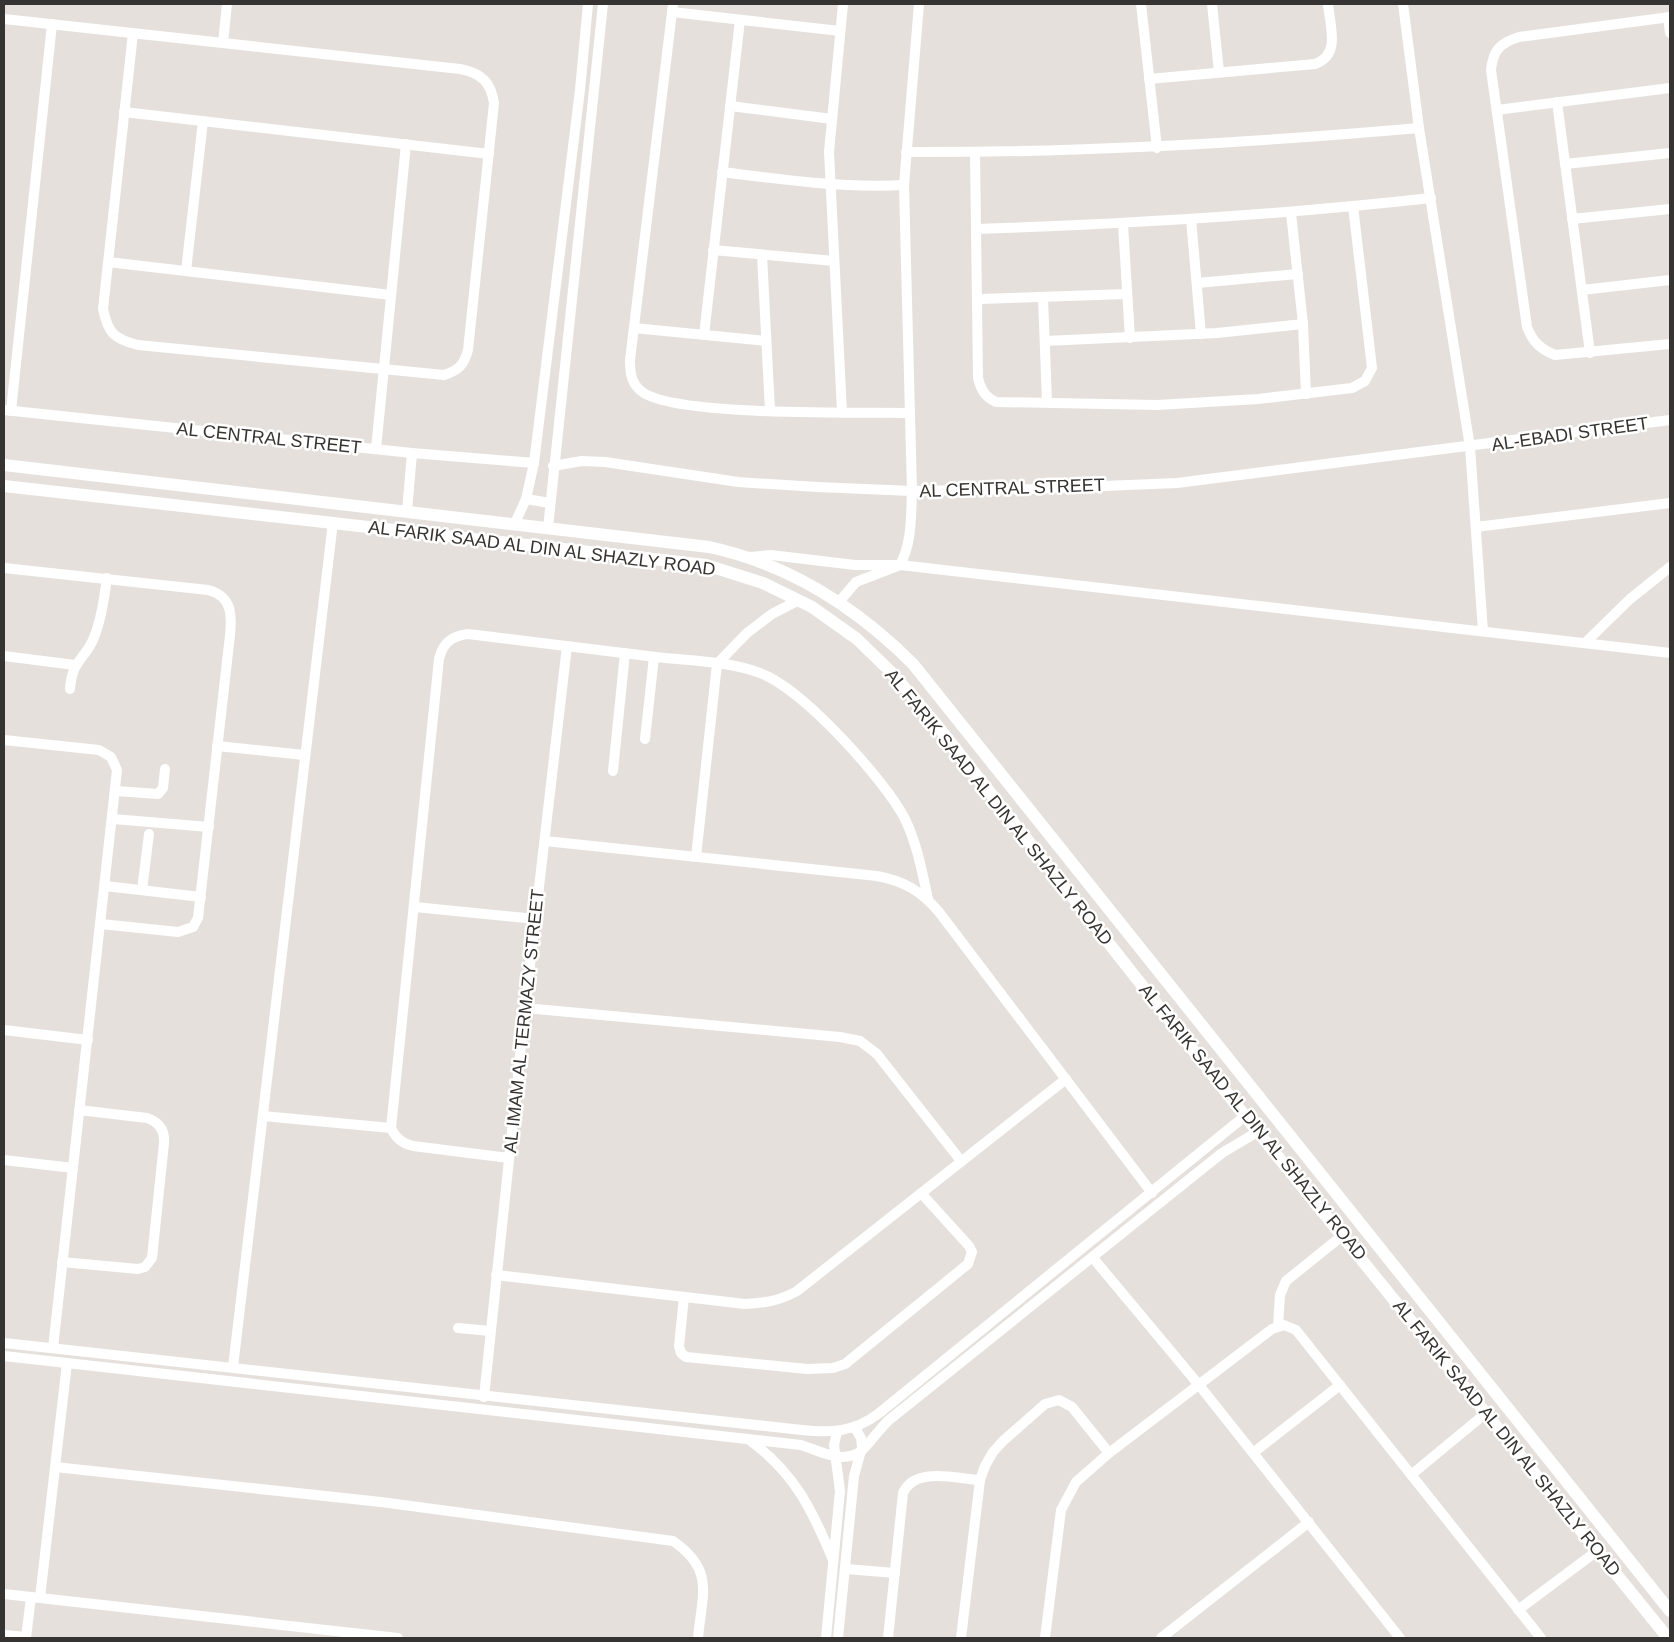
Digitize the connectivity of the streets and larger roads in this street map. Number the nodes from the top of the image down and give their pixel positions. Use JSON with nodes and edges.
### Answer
{"nodes":[{"id":1,"x":227,"y":4,"type":"edge"},
{"id":2,"x":588,"y":4,"type":"edge"},
{"id":3,"x":603,"y":4,"type":"edge"},
{"id":4,"x":843,"y":4,"type":"edge"},
{"id":5,"x":919,"y":4,"type":"edge"},
{"id":6,"x":1140,"y":4,"type":"edge"},
{"id":7,"x":1212,"y":4,"type":"edge"},
{"id":8,"x":1328,"y":4,"type":"edge"},
{"id":9,"x":1403,"y":4,"type":"edge"},
{"id":10,"x":672,"y":8,"type":"edge"},
{"id":11,"x":1669,"y":17,"type":"edge"},
{"id":12,"x":4,"y":19,"type":"edge"},
{"id":13,"x":740,"y":20,"type":"junction"},
{"id":14,"x":52,"y":24,"type":"junction"},
{"id":15,"x":840,"y":31,"type":"junction"},
{"id":16,"x":133,"y":33,"type":"junction"},
{"id":17,"x":1670,"y":33,"type":"edge"},
{"id":18,"x":222,"y":43,"type":"junction"},
{"id":19,"x":1219,"y":72,"type":"junction"},
{"id":20,"x":1149,"y":78,"type":"junction"},
{"id":21,"x":1670,"y":88,"type":"edge"},
{"id":22,"x":1557,"y":102,"type":"junction"},
{"id":23,"x":730,"y":106,"type":"junction"},
{"id":24,"x":1497,"y":110,"type":"junction"},
{"id":25,"x":124,"y":112,"type":"junction"},
{"id":26,"x":832,"y":119,"type":"junction"},
{"id":27,"x":203,"y":121,"type":"junction"},
{"id":28,"x":1419,"y":128,"type":"junction"},
{"id":29,"x":406,"y":144,"type":"junction"},
{"id":30,"x":1157,"y":148,"type":"junction"},
{"id":31,"x":906,"y":152,"type":"junction"},
{"id":32,"x":975,"y":153,"type":"junction"},
{"id":33,"x":1670,"y":153,"type":"edge"},
{"id":34,"x":489,"y":154,"type":"junction"},
{"id":35,"x":1565,"y":164,"type":"junction"},
{"id":36,"x":722,"y":172,"type":"junction"},
{"id":37,"x":830,"y":184,"type":"junction"},
{"id":38,"x":904,"y":185,"type":"junction"},
{"id":39,"x":1430,"y":198,"type":"junction"},
{"id":40,"x":1353,"y":206,"type":"junction"},
{"id":41,"x":1670,"y":209,"type":"edge"},
{"id":42,"x":1291,"y":213,"type":"junction"},
{"id":43,"x":1191,"y":219,"type":"junction"},
{"id":44,"x":1572,"y":219,"type":"junction"},
{"id":45,"x":1123,"y":224,"type":"junction"},
{"id":46,"x":976,"y":229,"type":"junction"},
{"id":47,"x":714,"y":250,"type":"junction"},
{"id":48,"x":762,"y":255,"type":"junction"},
{"id":49,"x":834,"y":261,"type":"junction"},
{"id":50,"x":108,"y":262,"type":"junction"},
{"id":51,"x":186,"y":271,"type":"junction"},
{"id":52,"x":1298,"y":274,"type":"junction"},
{"id":53,"x":1670,"y":280,"type":"edge"},
{"id":54,"x":1197,"y":283,"type":"junction"},
{"id":55,"x":1582,"y":290,"type":"junction"},
{"id":56,"x":1128,"y":294,"type":"junction"},
{"id":57,"x":391,"y":295,"type":"junction"},
{"id":58,"x":1043,"y":297,"type":"junction"},
{"id":59,"x":979,"y":300,"type":"junction"},
{"id":60,"x":1303,"y":324,"type":"junction"},
{"id":61,"x":634,"y":328,"type":"junction"},
{"id":62,"x":1201,"y":334,"type":"junction"},
{"id":63,"x":704,"y":335,"type":"junction"},
{"id":64,"x":1130,"y":338,"type":"junction"},
{"id":65,"x":766,"y":341,"type":"junction"},
{"id":66,"x":1045,"y":342,"type":"junction"},
{"id":67,"x":1670,"y":344,"type":"edge"},
{"id":68,"x":1590,"y":352,"type":"junction"},
{"id":69,"x":384,"y":369,"type":"junction"},
{"id":70,"x":1306,"y":394,"type":"junction"},
{"id":71,"x":1047,"y":402,"type":"junction"},
{"id":72,"x":7,"y":411,"type":"edge"},
{"id":73,"x":770,"y":411,"type":"junction"},
{"id":74,"x":842,"y":412,"type":"junction"},
{"id":75,"x":910,"y":413,"type":"junction"},
{"id":76,"x":1670,"y":420,"type":"edge"},
{"id":77,"x":1470,"y":447,"type":"junction"},
{"id":78,"x":376,"y":449,"type":"junction"},
{"id":79,"x":412,"y":453,"type":"junction"},
{"id":80,"x":534,"y":463,"type":"junction"},
{"id":81,"x":4,"y":465,"type":"edge"},
{"id":82,"x":553,"y":466,"type":"junction"},
{"id":83,"x":136,"y":480,"type":"junction"},
{"id":84,"x":172,"y":484,"type":"junction"},
{"id":85,"x":4,"y":486,"type":"edge"},
{"id":86,"x":912,"y":491,"type":"junction"},
{"id":87,"x":526,"y":499,"type":"junction"},
{"id":88,"x":130,"y":500,"type":"junction"},
{"id":89,"x":550,"y":503,"type":"junction"},
{"id":90,"x":1670,"y":503,"type":"edge"},
{"id":91,"x":168,"y":504,"type":"junction"},
{"id":92,"x":407,"y":511,"type":"junction"},
{"id":93,"x":333,"y":522,"type":"junction"},
{"id":94,"x":515,"y":523,"type":"junction"},
{"id":95,"x":1476,"y":527,"type":"junction"},
{"id":96,"x":548,"y":528,"type":"junction"},
{"id":97,"x":590,"y":532,"type":"junction"},
{"id":98,"x":628,"y":536,"type":"junction"},
{"id":99,"x":584,"y":550,"type":"junction"},
{"id":100,"x":623,"y":554,"type":"junction"},
{"id":101,"x":750,"y":557,"type":"junction"},
{"id":102,"x":900,"y":565,"type":"junction"},
{"id":103,"x":4,"y":568,"type":"edge"},
{"id":104,"x":1670,"y":568,"type":"edge"},
{"id":105,"x":107,"y":578,"type":"junction"},
{"id":106,"x":799,"y":600,"type":"junction"},
{"id":107,"x":839,"y":602,"type":"junction"},
{"id":108,"x":1483,"y":631,"type":"junction"},
{"id":109,"x":1585,"y":643,"type":"junction"},
{"id":110,"x":567,"y":646,"type":"junction"},
{"id":111,"x":625,"y":653,"type":"junction"},
{"id":112,"x":1670,"y":653,"type":"edge"},
{"id":113,"x":4,"y":656,"type":"edge"},
{"id":114,"x":654,"y":657,"type":"junction"},
{"id":115,"x":717,"y":664,"type":"junction"},
{"id":116,"x":75,"y":665,"type":"junction"},
{"id":117,"x":70,"y":689,"type":"dead end"},
{"id":118,"x":645,"y":739,"type":"dead end"},
{"id":119,"x":4,"y":740,"type":"edge"},
{"id":120,"x":217,"y":746,"type":"junction"},
{"id":121,"x":304,"y":755,"type":"junction"},
{"id":122,"x":164,"y":768,"type":"dead end"},
{"id":123,"x":613,"y":772,"type":"dead end"},
{"id":124,"x":116,"y":791,"type":"junction"},
{"id":125,"x":1020,"y":798,"type":"junction"},
{"id":126,"x":1002,"y":808,"type":"junction"},
{"id":127,"x":113,"y":819,"type":"junction"},
{"id":128,"x":1041,"y":824,"type":"junction"},
{"id":129,"x":209,"y":828,"type":"junction"},
{"id":130,"x":149,"y":834,"type":"dead end"},
{"id":131,"x":1024,"y":837,"type":"junction"},
{"id":132,"x":545,"y":842,"type":"junction"},
{"id":133,"x":696,"y":857,"type":"junction"},
{"id":134,"x":105,"y":886,"type":"junction"},
{"id":135,"x":142,"y":890,"type":"junction"},
{"id":136,"x":201,"y":897,"type":"junction"},
{"id":137,"x":928,"y":898,"type":"junction"},
{"id":138,"x":415,"y":907,"type":"junction"},
{"id":139,"x":536,"y":919,"type":"junction"},
{"id":140,"x":101,"y":924,"type":"junction"},
{"id":141,"x":525,"y":1008,"type":"junction"},
{"id":142,"x":4,"y":1030,"type":"edge"},
{"id":143,"x":88,"y":1040,"type":"junction"},
{"id":144,"x":1066,"y":1078,"type":"junction"},
{"id":145,"x":80,"y":1110,"type":"junction"},
{"id":146,"x":263,"y":1116,"type":"junction"},
{"id":147,"x":1245,"y":1116,"type":"junction"},
{"id":148,"x":391,"y":1128,"type":"junction"},
{"id":149,"x":1259,"y":1131,"type":"junction"},
{"id":150,"x":1213,"y":1142,"type":"junction"},
{"id":151,"x":1222,"y":1153,"type":"junction"},
{"id":152,"x":509,"y":1158,"type":"junction"},
{"id":153,"x":4,"y":1160,"type":"edge"},
{"id":154,"x":961,"y":1161,"type":"junction"},
{"id":155,"x":73,"y":1168,"type":"junction"},
{"id":156,"x":921,"y":1193,"type":"junction"},
{"id":157,"x":1152,"y":1193,"type":"junction"},
{"id":158,"x":1118,"y":1220,"type":"junction"},
{"id":159,"x":1127,"y":1230,"type":"junction"},
{"id":160,"x":1343,"y":1235,"type":"junction"},
{"id":161,"x":1093,"y":1258,"type":"junction"},
{"id":162,"x":62,"y":1262,"type":"junction"},
{"id":163,"x":496,"y":1275,"type":"junction"},
{"id":164,"x":1042,"y":1283,"type":"junction"},
{"id":165,"x":1031,"y":1291,"type":"junction"},
{"id":166,"x":1050,"y":1292,"type":"junction"},
{"id":167,"x":684,"y":1297,"type":"junction"},
{"id":168,"x":1038,"y":1302,"type":"junction"},
{"id":169,"x":1278,"y":1326,"type":"junction"},
{"id":170,"x":458,"y":1328,"type":"dead end"},
{"id":171,"x":490,"y":1331,"type":"junction"},
{"id":172,"x":4,"y":1343,"type":"edge"},
{"id":173,"x":18,"y":1344,"type":"junction"},
{"id":174,"x":53,"y":1348,"type":"junction"},
{"id":175,"x":114,"y":1355,"type":"junction"},
{"id":176,"x":4,"y":1356,"type":"edge"},
{"id":177,"x":16,"y":1358,"type":"junction"},
{"id":178,"x":194,"y":1363,"type":"junction"},
{"id":179,"x":67,"y":1364,"type":"junction"},
{"id":180,"x":113,"y":1368,"type":"junction"},
{"id":181,"x":233,"y":1368,"type":"junction"},
{"id":182,"x":283,"y":1373,"type":"junction"},
{"id":183,"x":192,"y":1377,"type":"junction"},
{"id":184,"x":1199,"y":1385,"type":"junction"},
{"id":185,"x":1340,"y":1385,"type":"junction"},
{"id":186,"x":282,"y":1386,"type":"junction"},
{"id":187,"x":446,"y":1392,"type":"junction"},
{"id":188,"x":484,"y":1396,"type":"junction"},
{"id":189,"x":519,"y":1401,"type":"junction"},
{"id":190,"x":444,"y":1405,"type":"junction"},
{"id":191,"x":518,"y":1413,"type":"junction"},
{"id":192,"x":1486,"y":1413,"type":"junction"},
{"id":193,"x":878,"y":1414,"type":"junction"},
{"id":194,"x":885,"y":1424,"type":"junction"},
{"id":195,"x":855,"y":1428,"type":"junction"},
{"id":196,"x":1524,"y":1428,"type":"junction"},
{"id":197,"x":802,"y":1430,"type":"junction"},
{"id":198,"x":837,"y":1432,"type":"junction"},
{"id":199,"x":1507,"y":1438,"type":"junction"},
{"id":200,"x":747,"y":1439,"type":"junction"},
{"id":201,"x":801,"y":1445,"type":"junction"},
{"id":202,"x":861,"y":1451,"type":"junction"},
{"id":203,"x":1109,"y":1453,"type":"junction"},
{"id":204,"x":1253,"y":1453,"type":"junction"},
{"id":205,"x":1545,"y":1455,"type":"junction"},
{"id":206,"x":836,"y":1457,"type":"junction"},
{"id":207,"x":1529,"y":1466,"type":"junction"},
{"id":208,"x":55,"y":1467,"type":"junction"},
{"id":209,"x":1410,"y":1475,"type":"junction"},
{"id":210,"x":980,"y":1480,"type":"junction"},
{"id":211,"x":854,"y":1483,"type":"junction"},
{"id":212,"x":840,"y":1484,"type":"junction"},
{"id":213,"x":1309,"y":1522,"type":"junction"},
{"id":214,"x":1597,"y":1551,"type":"junction"},
{"id":215,"x":833,"y":1562,"type":"junction"},
{"id":216,"x":846,"y":1569,"type":"junction"},
{"id":217,"x":895,"y":1573,"type":"junction"},
{"id":218,"x":4,"y":1594,"type":"edge"},
{"id":219,"x":35,"y":1598,"type":"junction"},
{"id":220,"x":1518,"y":1610,"type":"junction"},
{"id":221,"x":1670,"y":1610,"type":"edge"},
{"id":222,"x":312,"y":1634,"type":"edge"},
{"id":223,"x":4,"y":1635,"type":"edge"},
{"id":224,"x":26,"y":1638,"type":"edge"},
{"id":225,"x":398,"y":1638,"type":"edge"},
{"id":226,"x":698,"y":1638,"type":"edge"},
{"id":227,"x":826,"y":1638,"type":"edge"},
{"id":228,"x":838,"y":1638,"type":"edge"},
{"id":229,"x":888,"y":1638,"type":"edge"},
{"id":230,"x":962,"y":1638,"type":"edge"},
{"id":231,"x":1045,"y":1638,"type":"edge"},
{"id":232,"x":1161,"y":1638,"type":"edge"},
{"id":233,"x":1400,"y":1638,"type":"edge"},
{"id":234,"x":1541,"y":1638,"type":"edge"},
{"id":235,"x":1668,"y":1638,"type":"edge"}],
"edges":[{"from":1,"to":18,"type":"street"},
{"from":2,"to":80,"type":"street"},
{"from":3,"to":82,"type":"street"},
{"from":4,"to":15,"type":"street"},
{"from":5,"to":31,"type":"street"},
{"from":6,"to":20,"type":"street"},
{"from":7,"to":19,"type":"street"},
{"from":8,"to":19,"type":"street"},
{"from":9,"to":28,"type":"street"},
{"from":10,"to":13,"type":"street"},
{"from":10,"to":61,"type":"street"},
{"from":11,"to":17,"type":"street"},
{"from":11,"to":24,"type":"street"},
{"from":12,"to":14,"type":"street"},
{"from":13,"to":15,"type":"street"},
{"from":13,"to":23,"type":"street"},
{"from":14,"to":16,"type":"street"},
{"from":14,"to":72,"type":"street"},
{"from":15,"to":26,"type":"street"},
{"from":16,"to":18,"type":"street"},
{"from":16,"to":25,"type":"street"},
{"from":18,"to":34,"type":"street"},
{"from":19,"to":20,"type":"street"},
{"from":20,"to":30,"type":"street"},
{"from":21,"to":22,"type":"street"},
{"from":22,"to":24,"type":"street"},
{"from":22,"to":35,"type":"street"},
{"from":23,"to":26,"type":"street"},
{"from":23,"to":36,"type":"street"},
{"from":24,"to":68,"type":"street"},
{"from":25,"to":27,"type":"street"},
{"from":25,"to":50,"type":"street"},
{"from":26,"to":37,"type":"street"},
{"from":27,"to":29,"type":"street"},
{"from":27,"to":51,"type":"street"},
{"from":28,"to":30,"type":"street"},
{"from":28,"to":39,"type":"street"},
{"from":29,"to":34,"type":"street"},
{"from":29,"to":57,"type":"street"},
{"from":30,"to":32,"type":"street"},
{"from":31,"to":32,"type":"street"},
{"from":31,"to":38,"type":"street"},
{"from":32,"to":46,"type":"street"},
{"from":33,"to":35,"type":"street"},
{"from":34,"to":69,"type":"street"},
{"from":35,"to":44,"type":"street"},
{"from":36,"to":37,"type":"street"},
{"from":36,"to":47,"type":"street"},
{"from":37,"to":38,"type":"street"},
{"from":37,"to":49,"type":"street"},
{"from":38,"to":75,"type":"street"},
{"from":39,"to":40,"type":"street"},
{"from":39,"to":77,"type":"street"},
{"from":40,"to":42,"type":"street"},
{"from":40,"to":70,"type":"street"},
{"from":41,"to":44,"type":"street"},
{"from":42,"to":43,"type":"street"},
{"from":42,"to":52,"type":"street"},
{"from":43,"to":45,"type":"street"},
{"from":43,"to":54,"type":"street"},
{"from":44,"to":55,"type":"street"},
{"from":45,"to":46,"type":"street"},
{"from":45,"to":56,"type":"street"},
{"from":46,"to":59,"type":"street"},
{"from":47,"to":48,"type":"street"},
{"from":47,"to":63,"type":"street"},
{"from":48,"to":49,"type":"street"},
{"from":48,"to":65,"type":"street"},
{"from":49,"to":74,"type":"street"},
{"from":50,"to":51,"type":"street"},
{"from":50,"to":69,"type":"street"},
{"from":51,"to":57,"type":"street"},
{"from":52,"to":54,"type":"street"},
{"from":52,"to":60,"type":"street"},
{"from":53,"to":55,"type":"street"},
{"from":54,"to":62,"type":"street"},
{"from":55,"to":68,"type":"street"},
{"from":56,"to":58,"type":"street"},
{"from":56,"to":64,"type":"street"},
{"from":57,"to":69,"type":"street"},
{"from":58,"to":59,"type":"street"},
{"from":58,"to":66,"type":"street"},
{"from":59,"to":71,"type":"street"},
{"from":60,"to":62,"type":"street"},
{"from":60,"to":70,"type":"street"},
{"from":61,"to":63,"type":"street"},
{"from":61,"to":73,"type":"street"},
{"from":62,"to":64,"type":"street"},
{"from":63,"to":65,"type":"street"},
{"from":64,"to":66,"type":"street"},
{"from":65,"to":73,"type":"street"},
{"from":66,"to":71,"type":"street"},
{"from":67,"to":68,"type":"street"},
{"from":69,"to":78,"type":"street"},
{"from":70,"to":71,"type":"street"},
{"from":72,"to":78,"type":"street","name":"AL CENTRAL STREET"},
{"from":73,"to":74,"type":"street"},
{"from":74,"to":75,"type":"street"},
{"from":75,"to":86,"type":"street"},
{"from":76,"to":77,"type":"street","name":"AL-EBADI STREET"},
{"from":77,"to":86,"type":"street","name":"AL CENTRAL STREET"},
{"from":77,"to":95,"type":"street"},
{"from":78,"to":79,"type":"street","name":"AL CENTRAL STREET"},
{"from":79,"to":80,"type":"street","name":"AL CENTRAL STREET"},
{"from":79,"to":92,"type":"street"},
{"from":80,"to":87,"type":"street"},
{"from":81,"to":83,"type":"street","name":"AL FARIK SAAD AL DIN AL SHAZLY ROAD"},
{"from":82,"to":86,"type":"street","name":"AL CENTRAL STREET"},
{"from":82,"to":89,"type":"street"},
{"from":83,"to":84,"type":"street","name":"AL FARIK SAAD AL DIN AL SHAZLY ROAD"},
{"from":83,"to":88,"type":"street"},
{"from":84,"to":91,"type":"street"},
{"from":84,"to":92,"type":"street","name":"AL FARIK SAAD AL DIN AL SHAZLY ROAD"},
{"from":85,"to":88,"type":"street","name":"AL FARIK SAAD AL DIN AL SHAZLY ROAD"},
{"from":86,"to":102,"type":"street"},
{"from":87,"to":89,"type":"street"},
{"from":87,"to":94,"type":"street"},
{"from":88,"to":91,"type":"street","name":"AL FARIK SAAD AL DIN AL SHAZLY ROAD"},
{"from":89,"to":96,"type":"street"},
{"from":90,"to":95,"type":"street"},
{"from":91,"to":93,"type":"street","name":"AL FARIK SAAD AL DIN AL SHAZLY ROAD"},
{"from":92,"to":94,"type":"street","name":"AL FARIK SAAD AL DIN AL SHAZLY ROAD"},
{"from":93,"to":99,"type":"street","name":"AL FARIK SAAD AL DIN AL SHAZLY ROAD"},
{"from":93,"to":121,"type":"street"},
{"from":94,"to":96,"type":"street","name":"AL FARIK SAAD AL DIN AL SHAZLY ROAD"},
{"from":95,"to":108,"type":"street"},
{"from":96,"to":97,"type":"street","name":"AL FARIK SAAD AL DIN AL SHAZLY ROAD"},
{"from":97,"to":98,"type":"street","name":"AL FARIK SAAD AL DIN AL SHAZLY ROAD"},
{"from":97,"to":99,"type":"street"},
{"from":98,"to":100,"type":"street"},
{"from":98,"to":101,"type":"street","name":"AL FARIK SAAD AL DIN AL SHAZLY ROAD"},
{"from":99,"to":100,"type":"street","name":"AL FARIK SAAD AL DIN AL SHAZLY ROAD"},
{"from":100,"to":106,"type":"street","name":"AL FARIK SAAD AL DIN AL SHAZLY ROAD"},
{"from":101,"to":102,"type":"street"},
{"from":101,"to":107,"type":"street","name":"AL FARIK SAAD AL DIN AL SHAZLY ROAD"},
{"from":102,"to":107,"type":"street"},
{"from":102,"to":108,"type":"street"},
{"from":103,"to":105,"type":"street"},
{"from":104,"to":109,"type":"street"},
{"from":105,"to":116,"type":"street"},
{"from":105,"to":120,"type":"street"},
{"from":106,"to":115,"type":"street"},
{"from":106,"to":126,"type":"street","name":"AL FARIK SAAD AL DIN AL SHAZLY ROAD"},
{"from":107,"to":125,"type":"street","name":"AL FARIK SAAD AL DIN AL SHAZLY ROAD"},
{"from":108,"to":109,"type":"street"},
{"from":109,"to":112,"type":"street"},
{"from":110,"to":111,"type":"street"},
{"from":110,"to":132,"type":"street","name":"AL IMAM AL TERMAZY STREET"},
{"from":110,"to":138,"type":"street"},
{"from":111,"to":114,"type":"street"},
{"from":111,"to":123,"type":"street"},
{"from":113,"to":116,"type":"street"},
{"from":114,"to":115,"type":"street"},
{"from":114,"to":118,"type":"street"},
{"from":115,"to":133,"type":"street"},
{"from":115,"to":137,"type":"street"},
{"from":116,"to":117,"type":"street"},
{"from":119,"to":124,"type":"street"},
{"from":120,"to":121,"type":"street"},
{"from":120,"to":129,"type":"street"},
{"from":121,"to":146,"type":"street"},
{"from":122,"to":124,"type":"street"},
{"from":124,"to":127,"type":"street"},
{"from":125,"to":126,"type":"street"},
{"from":125,"to":128,"type":"street","name":"AL FARIK SAAD AL DIN AL SHAZLY ROAD"},
{"from":126,"to":131,"type":"street","name":"AL FARIK SAAD AL DIN AL SHAZLY ROAD"},
{"from":127,"to":129,"type":"street"},
{"from":127,"to":134,"type":"street"},
{"from":128,"to":131,"type":"street"},
{"from":128,"to":196,"type":"street","name":"AL FARIK SAAD AL DIN AL SHAZLY ROAD"},
{"from":129,"to":136,"type":"street"},
{"from":130,"to":135,"type":"street"},
{"from":131,"to":147,"type":"street","name":"AL FARIK SAAD AL DIN AL SHAZLY ROAD"},
{"from":132,"to":133,"type":"street"},
{"from":132,"to":139,"type":"street","name":"AL IMAM AL TERMAZY STREET"},
{"from":133,"to":137,"type":"street"},
{"from":134,"to":135,"type":"street"},
{"from":134,"to":140,"type":"street"},
{"from":135,"to":136,"type":"street"},
{"from":136,"to":140,"type":"street"},
{"from":137,"to":144,"type":"street"},
{"from":138,"to":139,"type":"street"},
{"from":138,"to":148,"type":"street"},
{"from":139,"to":141,"type":"street","name":"AL IMAM AL TERMAZY STREET"},
{"from":140,"to":143,"type":"street"},
{"from":141,"to":152,"type":"street","name":"AL IMAM AL TERMAZY STREET"},
{"from":141,"to":154,"type":"street"},
{"from":142,"to":143,"type":"street"},
{"from":143,"to":145,"type":"street"},
{"from":144,"to":154,"type":"street"},
{"from":144,"to":157,"type":"street"},
{"from":145,"to":155,"type":"street"},
{"from":145,"to":162,"type":"street"},
{"from":146,"to":148,"type":"street"},
{"from":146,"to":181,"type":"street"},
{"from":147,"to":149,"type":"street","name":"AL FARIK SAAD AL DIN AL SHAZLY ROAD"},
{"from":147,"to":150,"type":"street"},
{"from":148,"to":152,"type":"street"},
{"from":149,"to":151,"type":"street"},
{"from":149,"to":160,"type":"street","name":"AL FARIK SAAD AL DIN AL SHAZLY ROAD"},
{"from":150,"to":151,"type":"street"},
{"from":150,"to":157,"type":"street"},
{"from":151,"to":159,"type":"street"},
{"from":152,"to":163,"type":"street","name":"AL IMAM AL TERMAZY STREET"},
{"from":153,"to":155,"type":"street"},
{"from":154,"to":156,"type":"street"},
{"from":155,"to":162,"type":"street"},
{"from":156,"to":167,"type":"street"},
{"from":156,"to":167,"type":"street"},
{"from":157,"to":158,"type":"street"},
{"from":158,"to":159,"type":"street"},
{"from":158,"to":164,"type":"street"},
{"from":159,"to":161,"type":"street"},
{"from":160,"to":169,"type":"street"},
{"from":160,"to":192,"type":"street","name":"AL FARIK SAAD AL DIN AL SHAZLY ROAD"},
{"from":161,"to":166,"type":"street"},
{"from":161,"to":184,"type":"street"},
{"from":162,"to":174,"type":"street"},
{"from":163,"to":167,"type":"street"},
{"from":163,"to":171,"type":"street","name":"AL IMAM AL TERMAZY STREET"},
{"from":164,"to":165,"type":"street"},
{"from":164,"to":166,"type":"street"},
{"from":165,"to":168,"type":"street"},
{"from":165,"to":193,"type":"street"},
{"from":166,"to":168,"type":"street"},
{"from":168,"to":194,"type":"street"},
{"from":169,"to":184,"type":"street"},
{"from":169,"to":185,"type":"street"},
{"from":170,"to":171,"type":"street"},
{"from":171,"to":188,"type":"street","name":"AL IMAM AL TERMAZY STREET"},
{"from":172,"to":173,"type":"street"},
{"from":173,"to":174,"type":"street"},
{"from":173,"to":177,"type":"street"},
{"from":174,"to":175,"type":"street"},
{"from":175,"to":178,"type":"street"},
{"from":175,"to":180,"type":"street"},
{"from":176,"to":177,"type":"street"},
{"from":177,"to":179,"type":"street"},
{"from":178,"to":181,"type":"street"},
{"from":178,"to":183,"type":"street"},
{"from":179,"to":180,"type":"street"},
{"from":179,"to":208,"type":"street"},
{"from":180,"to":183,"type":"street"},
{"from":181,"to":182,"type":"street"},
{"from":182,"to":186,"type":"street"},
{"from":182,"to":187,"type":"street"},
{"from":183,"to":186,"type":"street"},
{"from":184,"to":203,"type":"street"},
{"from":184,"to":204,"type":"street"},
{"from":185,"to":204,"type":"street"},
{"from":185,"to":209,"type":"street"},
{"from":186,"to":190,"type":"street"},
{"from":187,"to":188,"type":"street"},
{"from":187,"to":190,"type":"street"},
{"from":188,"to":189,"type":"street"},
{"from":189,"to":191,"type":"street"},
{"from":189,"to":197,"type":"street"},
{"from":190,"to":191,"type":"street"},
{"from":191,"to":200,"type":"street"},
{"from":192,"to":199,"type":"street","name":"AL FARIK SAAD AL DIN AL SHAZLY ROAD"},
{"from":192,"to":209,"type":"street"},
{"from":193,"to":194,"type":"street"},
{"from":193,"to":195,"type":"street"},
{"from":194,"to":202,"type":"street"},
{"from":195,"to":198,"type":"street"},
{"from":195,"to":202,"type":"street"},
{"from":196,"to":199,"type":"street"},
{"from":196,"to":205,"type":"street","name":"AL FARIK SAAD AL DIN AL SHAZLY ROAD"},
{"from":197,"to":198,"type":"street"},
{"from":197,"to":201,"type":"street"},
{"from":198,"to":206,"type":"street"},
{"from":199,"to":207,"type":"street","name":"AL FARIK SAAD AL DIN AL SHAZLY ROAD"},
{"from":200,"to":201,"type":"street"},
{"from":200,"to":215,"type":"street"},
{"from":201,"to":206,"type":"street"},
{"from":202,"to":206,"type":"street"},
{"from":202,"to":211,"type":"street"},
{"from":203,"to":210,"type":"street"},
{"from":203,"to":231,"type":"street"},
{"from":204,"to":213,"type":"street"},
{"from":205,"to":207,"type":"street"},
{"from":205,"to":221,"type":"street","name":"AL FARIK SAAD AL DIN AL SHAZLY ROAD"},
{"from":206,"to":212,"type":"street"},
{"from":207,"to":214,"type":"street","name":"AL FARIK SAAD AL DIN AL SHAZLY ROAD"},
{"from":208,"to":219,"type":"street"},
{"from":208,"to":226,"type":"street"},
{"from":209,"to":220,"type":"street"},
{"from":210,"to":217,"type":"street"},
{"from":210,"to":230,"type":"street"},
{"from":211,"to":212,"type":"street"},
{"from":211,"to":216,"type":"street"},
{"from":212,"to":215,"type":"street"},
{"from":213,"to":232,"type":"street"},
{"from":213,"to":233,"type":"street"},
{"from":214,"to":220,"type":"street"},
{"from":214,"to":235,"type":"street","name":"AL FARIK SAAD AL DIN AL SHAZLY ROAD"},
{"from":215,"to":227,"type":"street"},
{"from":216,"to":217,"type":"street"},
{"from":216,"to":228,"type":"street"},
{"from":217,"to":229,"type":"street"},
{"from":218,"to":219,"type":"street"},
{"from":219,"to":222,"type":"street"},
{"from":219,"to":224,"type":"street"},
{"from":220,"to":234,"type":"street"},
{"from":222,"to":225,"type":"street"},
{"from":223,"to":224,"type":"street"}]}
